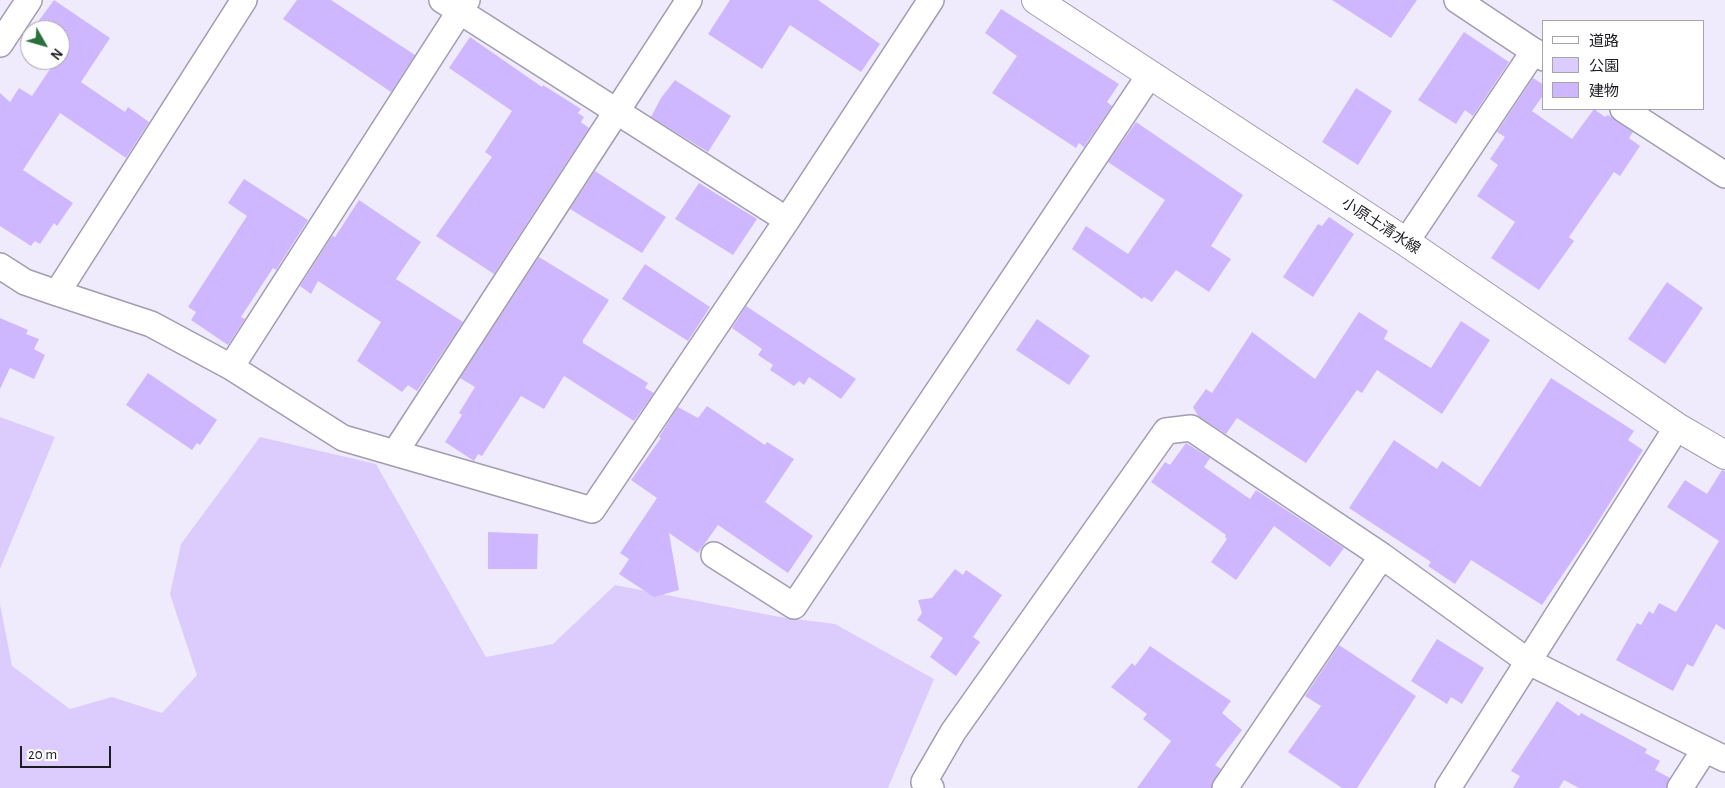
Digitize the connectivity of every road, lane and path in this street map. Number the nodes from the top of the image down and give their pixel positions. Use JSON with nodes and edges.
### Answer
{"nodes":[{"id":1,"x":29,"y":0,"type":"edge"},
{"id":2,"x":244,"y":0,"type":"edge"},
{"id":3,"x":689,"y":0,"type":"edge"},
{"id":4,"x":931,"y":0,"type":"edge"},
{"id":5,"x":1457,"y":0,"type":"edge"},
{"id":6,"x":1043,"y":2,"type":"edge"},
{"id":7,"x":456,"y":4,"type":"edge"},
{"id":8,"x":0,"y":44,"type":"edge"},
{"id":9,"x":1539,"y":54,"type":"edge"},
{"id":10,"x":1149,"y":76,"type":"junction"},
{"id":11,"x":1625,"y":110,"type":"edge"},
{"id":12,"x":617,"y":112,"type":"junction"},
{"id":13,"x":1725,"y":175,"type":"edge"},
{"id":14,"x":787,"y":220,"type":"junction"},
{"id":15,"x":1406,"y":242,"type":"junction"},
{"id":16,"x":0,"y":266,"type":"edge"},
{"id":17,"x":57,"y":293,"type":"junction"},
{"id":18,"x":231,"y":367,"type":"junction"},
{"id":19,"x":1677,"y":427,"type":"junction"},
{"id":20,"x":396,"y":451,"type":"junction"},
{"id":21,"x":1725,"y":455,"type":"edge"},
{"id":22,"x":714,"y":555,"type":"dead end"},
{"id":23,"x":1382,"y":556,"type":"junction"},
{"id":24,"x":1529,"y":662,"type":"junction"},
{"id":25,"x":1715,"y":754,"type":"edge"},
{"id":26,"x":931,"y":788,"type":"edge"},
{"id":27,"x":1225,"y":788,"type":"edge"},
{"id":28,"x":1448,"y":788,"type":"edge"},
{"id":29,"x":1680,"y":788,"type":"edge"}],
"edges":[{"from":1,"to":8,"type":"street"},
{"from":2,"to":17,"type":"street"},
{"from":3,"to":12,"type":"street"},
{"from":4,"to":14,"type":"street"},
{"from":5,"to":9,"type":"street"},
{"from":6,"to":10,"type":"main road","name":"小原土清水線"},
{"from":7,"to":12,"type":"street"},
{"from":7,"to":18,"type":"street"},
{"from":9,"to":15,"type":"street"},
{"from":10,"to":15,"type":"main road","name":"小原土清水線"},
{"from":10,"to":22,"type":"street"},
{"from":11,"to":13,"type":"street"},
{"from":12,"to":14,"type":"street"},
{"from":12,"to":20,"type":"street"},
{"from":14,"to":20,"type":"street"},
{"from":15,"to":19,"type":"main road","name":"小原土清水線"},
{"from":16,"to":17,"type":"street"},
{"from":17,"to":18,"type":"street"},
{"from":18,"to":20,"type":"street"},
{"from":19,"to":21,"type":"main road","name":"小原土清水線"},
{"from":19,"to":24,"type":"street"},
{"from":23,"to":24,"type":"street"},
{"from":23,"to":26,"type":"street"},
{"from":23,"to":27,"type":"street"},
{"from":24,"to":25,"type":"street"},
{"from":24,"to":28,"type":"street"},
{"from":25,"to":29,"type":"street"}]}
